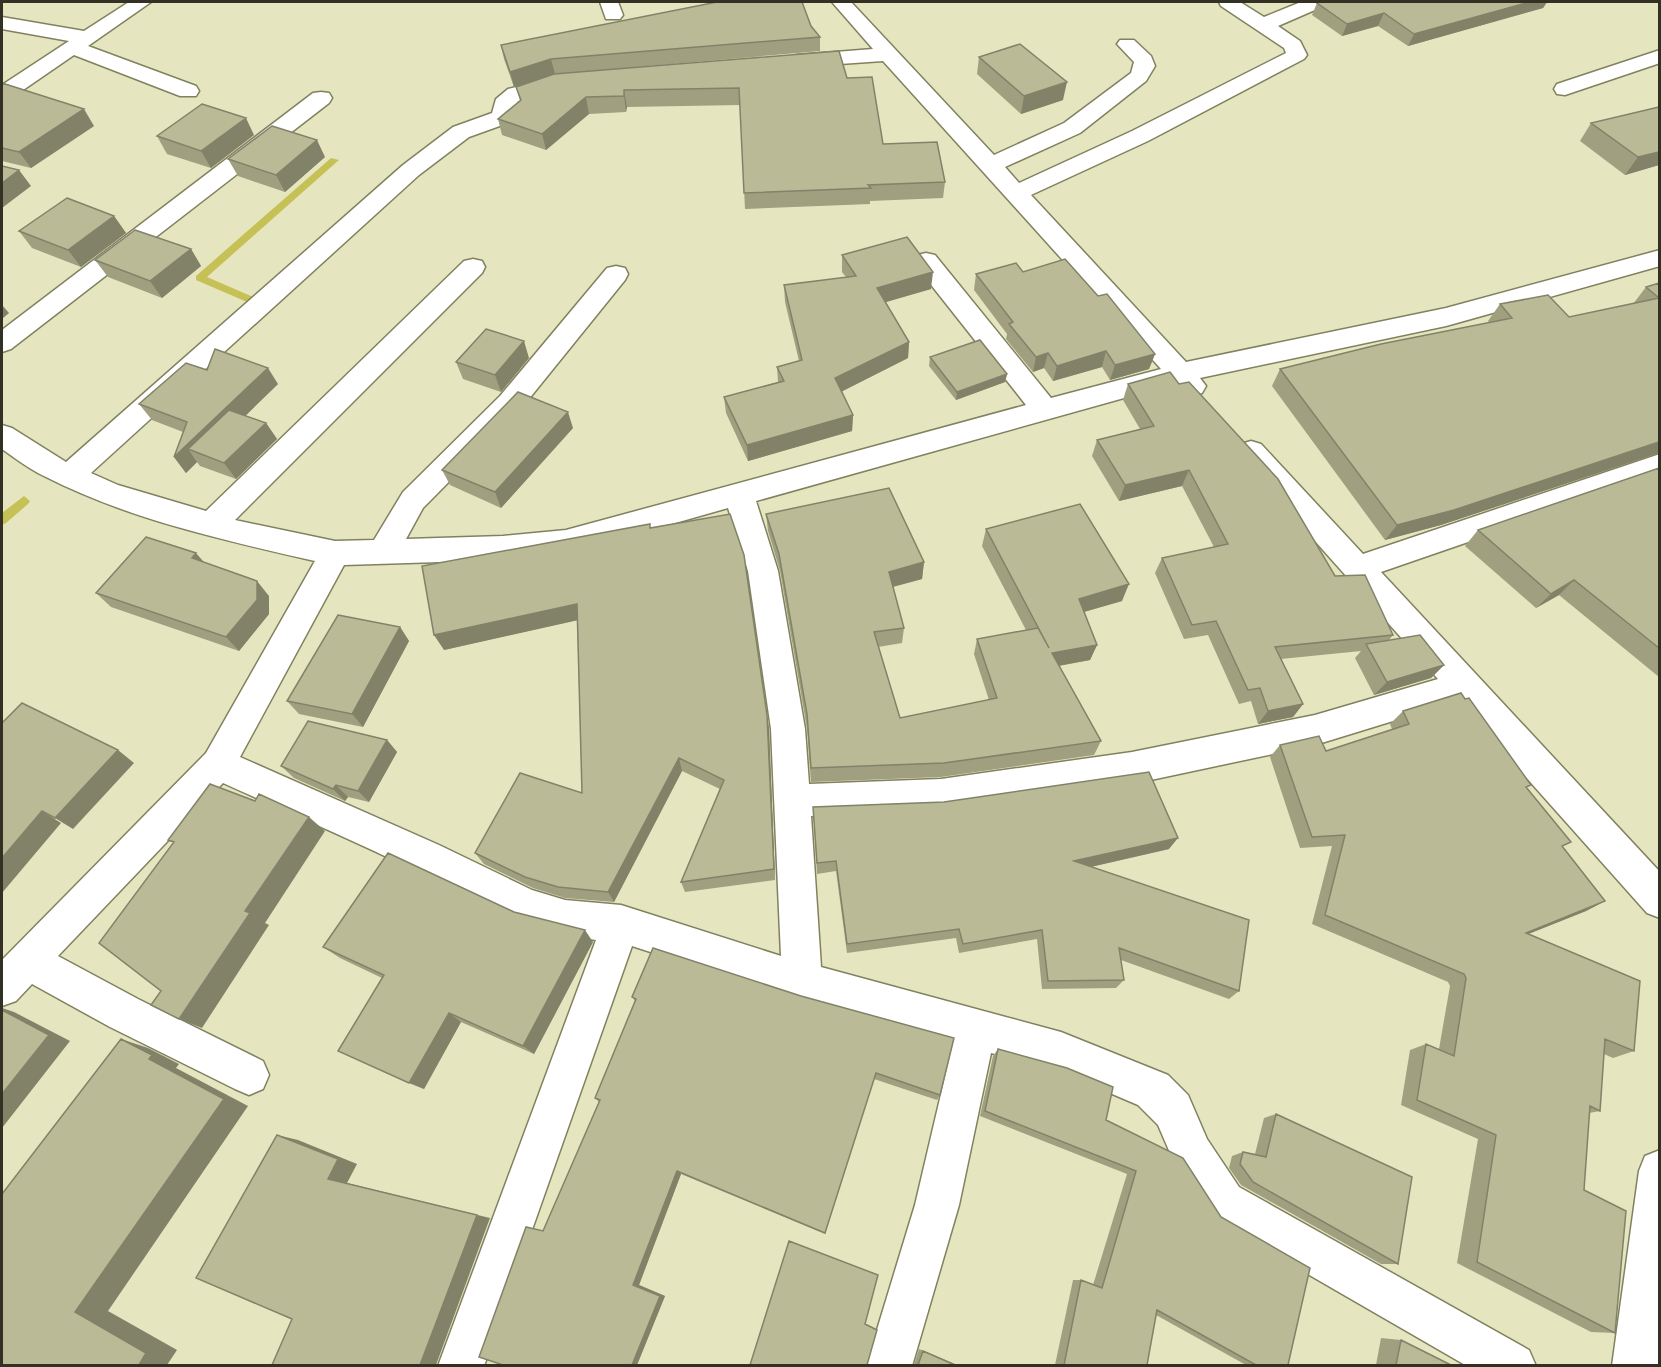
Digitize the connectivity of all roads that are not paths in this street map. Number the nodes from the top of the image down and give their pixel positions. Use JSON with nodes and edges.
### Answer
{"nodes":[{"id":1,"x":141,"y":2,"type":"edge"},
{"id":2,"x":841,"y":2,"type":"edge"},
{"id":3,"x":1228,"y":2,"type":"edge"},
{"id":4,"x":1317,"y":2,"type":"edge"},
{"id":5,"x":2,"y":23,"type":"edge"},
{"id":6,"x":1264,"y":24,"type":"junction"},
{"id":7,"x":81,"y":43,"type":"junction"},
{"id":8,"x":1127,"y":44,"type":"dead end"},
{"id":9,"x":888,"y":54,"type":"junction"},
{"id":10,"x":1659,"y":56,"type":"edge"},
{"id":11,"x":769,"y":64,"type":"edge"},
{"id":12,"x":1635,"y":64,"type":"junction"},
{"id":13,"x":1659,"y":75,"type":"edge"},
{"id":14,"x":579,"y":80,"type":"edge"},
{"id":15,"x":1565,"y":89,"type":"dead end"},
{"id":16,"x":188,"y":91,"type":"dead end"},
{"id":17,"x":2,"y":94,"type":"edge"},
{"id":18,"x":321,"y":98,"type":"dead end"},
{"id":19,"x":991,"y":165,"type":"junction"},
{"id":20,"x":1016,"y":193,"type":"junction"},
{"id":21,"x":1659,"y":258,"type":"edge"},
{"id":22,"x":926,"y":261,"type":"edge"},
{"id":23,"x":472,"y":267,"type":"dead end"},
{"id":24,"x":616,"y":274,"type":"dead end"},
{"id":25,"x":2,"y":343,"type":"edge"},
{"id":26,"x":1179,"y":373,"type":"junction"},
{"id":27,"x":1210,"y":407,"type":"edge"},
{"id":28,"x":1045,"y":410,"type":"junction"},
{"id":29,"x":1233,"y":432,"type":"edge"},
{"id":30,"x":2,"y":435,"type":"edge"},
{"id":31,"x":1659,"y":465,"type":"edge"},
{"id":32,"x":69,"y":476,"type":"junction"},
{"id":33,"x":739,"y":495,"type":"junction"},
{"id":34,"x":211,"y":525,"type":"junction"},
{"id":35,"x":383,"y":552,"type":"junction"},
{"id":36,"x":335,"y":553,"type":"junction"},
{"id":37,"x":1357,"y":568,"type":"junction"},
{"id":38,"x":1464,"y":685,"type":"junction"},
{"id":39,"x":218,"y":764,"type":"junction"},
{"id":40,"x":792,"y":801,"type":"junction"},
{"id":41,"x":1659,"y":900,"type":"edge"},
{"id":42,"x":621,"y":924,"type":"junction"},
{"id":43,"x":14,"y":973,"type":"edge"},
{"id":44,"x":802,"y":982,"type":"junction"},
{"id":45,"x":976,"y":1029,"type":"junction"},
{"id":46,"x":249,"y":1075,"type":"dead end"},
{"id":47,"x":1659,"y":1171,"type":"edge"},
{"id":48,"x":461,"y":1365,"type":"edge"},
{"id":49,"x":889,"y":1365,"type":"edge"},
{"id":50,"x":1513,"y":1365,"type":"edge"},
{"id":51,"x":1635,"y":1365,"type":"edge"}],
"edges":[{"from":1,"to":7,"type":"street"},
{"from":2,"to":9,"type":"street"},
{"from":3,"to":6,"type":"street"},
{"from":4,"to":6,"type":"street"},
{"from":5,"to":7,"type":"street"},
{"from":6,"to":20,"type":"street"},
{"from":7,"to":16,"type":"street"},
{"from":7,"to":17,"type":"street"},
{"from":8,"to":19,"type":"street"},
{"from":9,"to":11,"type":"street"},
{"from":9,"to":19,"type":"street"},
{"from":10,"to":12,"type":"street"},
{"from":12,"to":13,"type":"street"},
{"from":12,"to":15,"type":"street"},
{"from":14,"to":32,"type":"street"},
{"from":18,"to":25,"type":"street"},
{"from":19,"to":20,"type":"street"},
{"from":20,"to":26,"type":"street"},
{"from":21,"to":26,"type":"street"},
{"from":22,"to":28,"type":"street"},
{"from":23,"to":34,"type":"street"},
{"from":24,"to":35,"type":"street"},
{"from":26,"to":27,"type":"street"},
{"from":26,"to":28,"type":"street"},
{"from":28,"to":33,"type":"street"},
{"from":29,"to":37,"type":"street"},
{"from":30,"to":32,"type":"street"},
{"from":31,"to":37,"type":"street"},
{"from":32,"to":34,"type":"street"},
{"from":33,"to":35,"type":"street"},
{"from":33,"to":40,"type":"street"},
{"from":34,"to":36,"type":"street"},
{"from":35,"to":36,"type":"street"},
{"from":36,"to":39,"type":"street"},
{"from":37,"to":38,"type":"street"},
{"from":38,"to":40,"type":"street"},
{"from":38,"to":41,"type":"street"},
{"from":39,"to":42,"type":"street"},
{"from":39,"to":43,"type":"street"},
{"from":40,"to":44,"type":"street"},
{"from":42,"to":44,"type":"street"},
{"from":42,"to":48,"type":"street"},
{"from":43,"to":46,"type":"street"},
{"from":44,"to":45,"type":"street"},
{"from":45,"to":49,"type":"street"},
{"from":45,"to":50,"type":"street"},
{"from":47,"to":51,"type":"street"}]}
